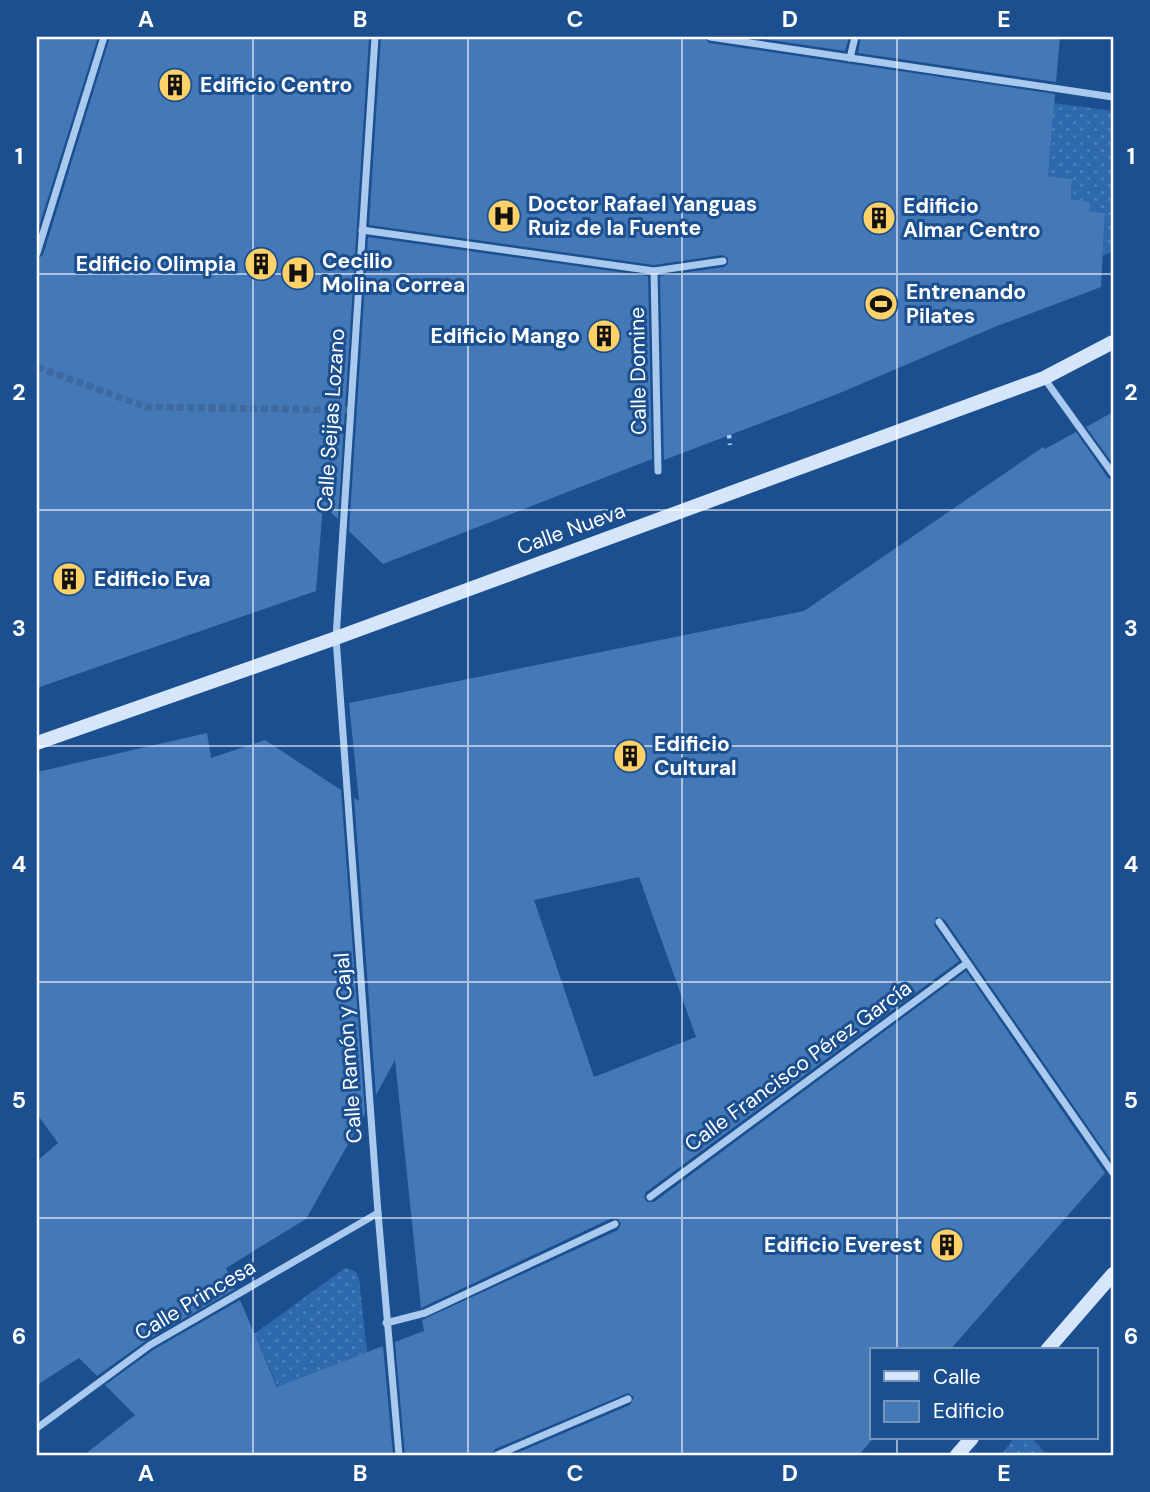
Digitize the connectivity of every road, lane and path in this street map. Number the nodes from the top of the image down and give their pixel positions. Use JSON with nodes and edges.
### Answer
{"nodes":[{"id":1,"x":104,"y":37,"type":"edge"},
{"id":2,"x":375,"y":37,"type":"edge"},
{"id":3,"x":710,"y":37,"type":"edge"},
{"id":4,"x":855,"y":37,"type":"edge"},
{"id":5,"x":850,"y":58,"type":"junction"},
{"id":6,"x":1113,"y":97,"type":"edge"},
{"id":7,"x":362,"y":230,"type":"junction"},
{"id":8,"x":37,"y":253,"type":"edge"},
{"id":9,"x":723,"y":261,"type":"dead end"},
{"id":10,"x":654,"y":271,"type":"junction"},
{"id":11,"x":1113,"y":342,"type":"edge"},
{"id":12,"x":1044,"y":378,"type":"junction"},
{"id":13,"x":729,"y":435,"type":"dead end"},
{"id":14,"x":730,"y":445,"type":"dead end"},
{"id":15,"x":658,"y":471,"type":"dead end"},
{"id":16,"x":1113,"y":474,"type":"edge"},
{"id":17,"x":336,"y":638,"type":"junction"},
{"id":18,"x":37,"y":743,"type":"edge"},
{"id":19,"x":939,"y":922,"type":"dead end"},
{"id":20,"x":967,"y":963,"type":"junction"},
{"id":21,"x":1113,"y":1173,"type":"edge"},
{"id":22,"x":650,"y":1197,"type":"dead end"},
{"id":23,"x":378,"y":1213,"type":"junction"},
{"id":24,"x":615,"y":1224,"type":"dead end"},
{"id":25,"x":1113,"y":1274,"type":"edge"},
{"id":26,"x":386,"y":1323,"type":"junction"},
{"id":27,"x":1049,"y":1348,"type":"edge"},
{"id":28,"x":628,"y":1399,"type":"dead end"},
{"id":29,"x":37,"y":1428,"type":"edge"},
{"id":30,"x":970,"y":1440,"type":"edge"},
{"id":31,"x":397,"y":1454,"type":"edge"},
{"id":32,"x":497,"y":1455,"type":"edge"},
{"id":33,"x":957,"y":1455,"type":"edge"}],
"edges":[{"from":1,"to":8,"type":"street"},
{"from":2,"to":7,"type":"street","name":"Calle Seijas Lozano"},
{"from":3,"to":5,"type":"street"},
{"from":4,"to":5,"type":"street"},
{"from":5,"to":6,"type":"street"},
{"from":7,"to":10,"type":"street"},
{"from":7,"to":17,"type":"street","name":"Calle Seijas Lozano"},
{"from":9,"to":10,"type":"street"},
{"from":10,"to":15,"type":"street","name":"Calle Domine"},
{"from":11,"to":12,"type":"main road","name":"Calle Nueva"},
{"from":12,"to":16,"type":"street"},
{"from":12,"to":17,"type":"main road","name":"Calle Nueva"},
{"from":13,"to":14,"type":"path"},
{"from":17,"to":18,"type":"main road","name":"Calle Nueva"},
{"from":17,"to":23,"type":"street","name":"Calle Ramón y Cajal"},
{"from":19,"to":20,"type":"street"},
{"from":20,"to":21,"type":"street"},
{"from":20,"to":22,"type":"street","name":"Calle Francisco Pérez García"},
{"from":23,"to":26,"type":"street","name":"Calle Ramón y Cajal"},
{"from":23,"to":29,"type":"street","name":"Calle Princesa"},
{"from":24,"to":26,"type":"street"},
{"from":25,"to":27,"type":"main road"},
{"from":26,"to":31,"type":"street","name":"Calle Ramón y Cajal"},
{"from":28,"to":32,"type":"street"},
{"from":30,"to":33,"type":"main road"}]}
